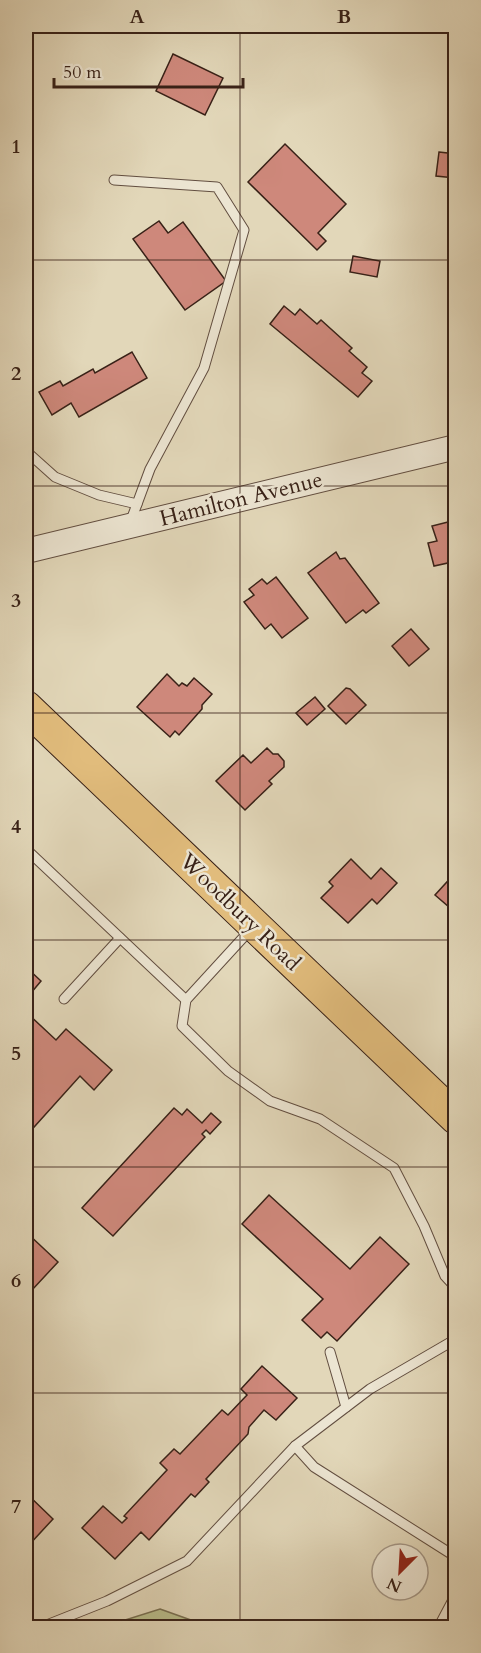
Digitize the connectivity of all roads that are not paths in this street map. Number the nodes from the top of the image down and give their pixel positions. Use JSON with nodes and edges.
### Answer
{"nodes":[{"id":1,"x":114,"y":180,"type":"dead end"},
{"id":2,"x":456,"y":447,"type":"edge"},
{"id":3,"x":26,"y":451,"type":"edge"},
{"id":4,"x":133,"y":515,"type":"junction"},
{"id":5,"x":26,"y":551,"type":"edge"},
{"id":6,"x":26,"y":707,"type":"edge"},
{"id":7,"x":26,"y":849,"type":"edge"},
{"id":8,"x":254,"y":926,"type":"junction"},
{"id":9,"x":120,"y":938,"type":"junction"},
{"id":10,"x":64,"y":999,"type":"dead end"},
{"id":11,"x":186,"y":1000,"type":"junction"},
{"id":12,"x":456,"y":1118,"type":"edge"},
{"id":13,"x":456,"y":1288,"type":"edge"},
{"id":14,"x":456,"y":1338,"type":"edge"},
{"id":15,"x":330,"y":1353,"type":"dead end"},
{"id":16,"x":346,"y":1407,"type":"junction"},
{"id":17,"x":295,"y":1446,"type":"junction"},
{"id":18,"x":456,"y":1557,"type":"edge"},
{"id":19,"x":456,"y":1594,"type":"edge"},
{"id":20,"x":39,"y":1628,"type":"edge"},
{"id":21,"x":438,"y":1628,"type":"edge"}],
"edges":[{"from":1,"to":4,"type":"lane"},
{"from":2,"to":4,"type":"street","name":"Hamilton Avenue"},
{"from":3,"to":4,"type":"lane"},
{"from":4,"to":5,"type":"street","name":"Hamilton Avenue"},
{"from":6,"to":8,"type":"main road","name":"Woodbury Road"},
{"from":7,"to":9,"type":"lane"},
{"from":8,"to":11,"type":"lane"},
{"from":8,"to":12,"type":"main road","name":"Woodbury Road"},
{"from":9,"to":10,"type":"lane"},
{"from":9,"to":11,"type":"lane"},
{"from":11,"to":13,"type":"lane"},
{"from":14,"to":16,"type":"lane"},
{"from":15,"to":16,"type":"lane"},
{"from":16,"to":17,"type":"lane"},
{"from":17,"to":18,"type":"lane"},
{"from":17,"to":20,"type":"lane"},
{"from":19,"to":21,"type":"lane"}]}
